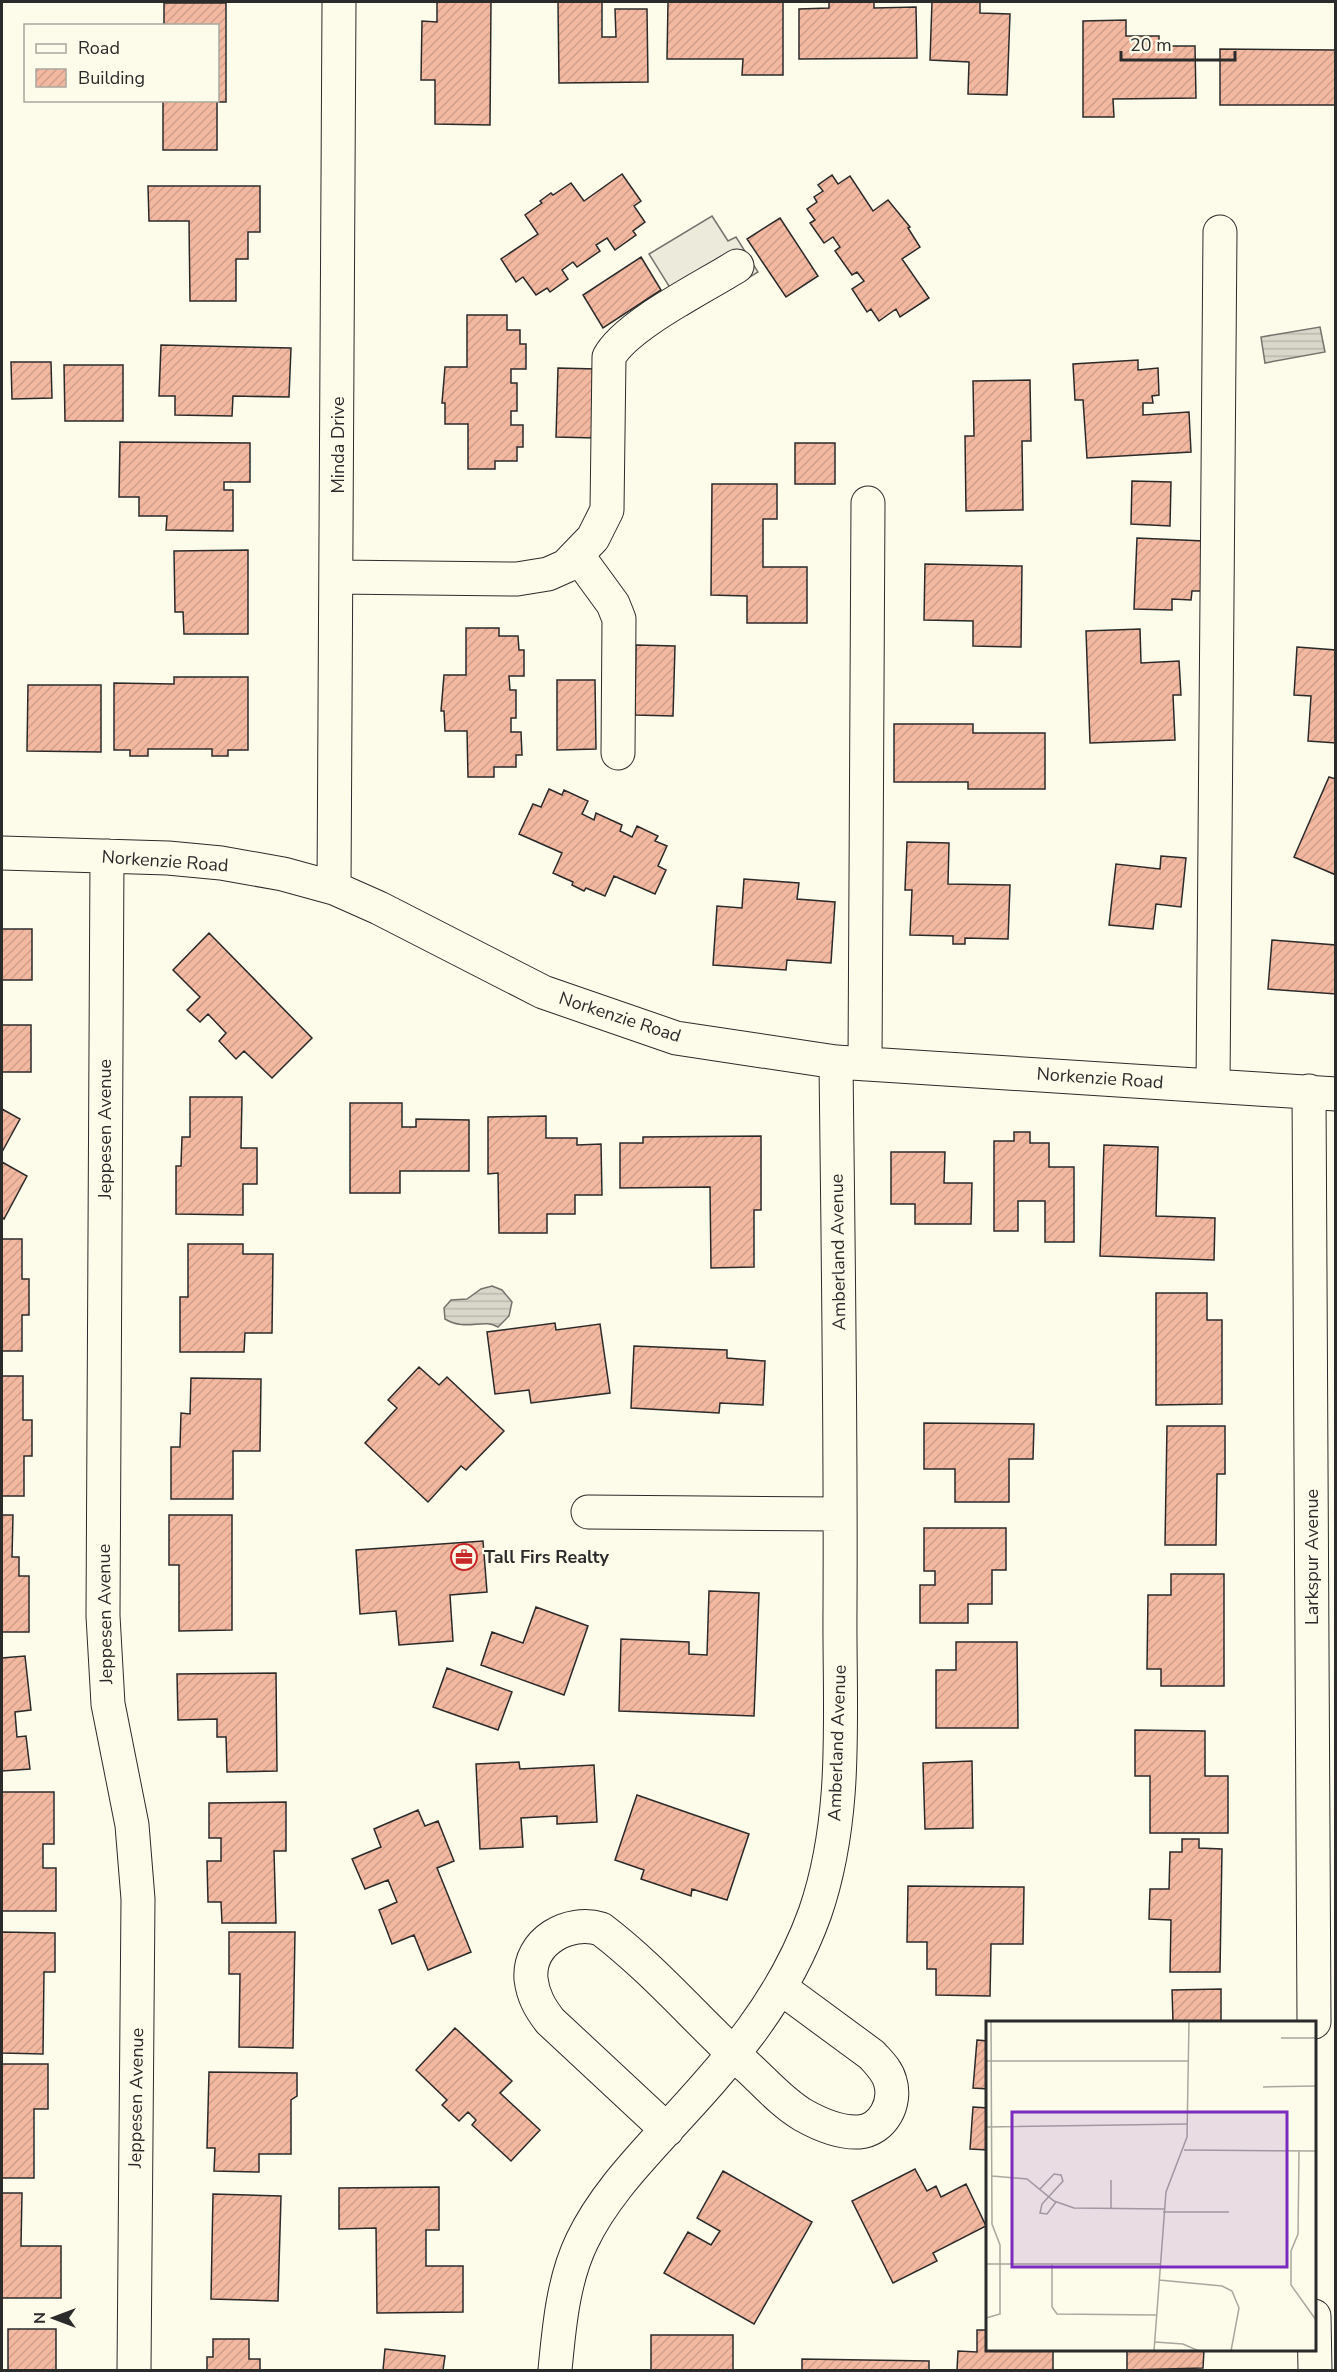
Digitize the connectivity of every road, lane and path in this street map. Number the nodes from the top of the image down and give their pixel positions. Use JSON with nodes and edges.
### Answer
{"nodes":[{"id":1,"x":339,"y":2,"type":"edge"},
{"id":2,"x":1220,"y":232,"type":"dead end"},
{"id":3,"x":737,"y":266,"type":"dead end"},
{"id":4,"x":868,"y":503,"type":"dead end"},
{"id":5,"x":578,"y":556,"type":"junction"},
{"id":6,"x":338,"y":577,"type":"junction"},
{"id":7,"x":618,"y":753,"type":"dead end"},
{"id":8,"x":2,"y":853,"type":"edge"},
{"id":9,"x":107,"y":856,"type":"junction"},
{"id":10,"x":334,"y":888,"type":"junction"},
{"id":11,"x":850,"y":1063,"type":"junction"},
{"id":12,"x":1214,"y":1085,"type":"junction"},
{"id":13,"x":1322,"y":1092,"type":"edge"},
{"id":14,"x":588,"y":1512,"type":"dead end"},
{"id":15,"x":840,"y":1514,"type":"junction"},
{"id":16,"x":781,"y":1988,"type":"junction"},
{"id":17,"x":1321,"y":2021,"type":"edge"},
{"id":18,"x":734,"y":2055,"type":"junction"},
{"id":19,"x":667,"y":2130,"type":"junction"},
{"id":20,"x":1315,"y":2351,"type":"edge"},
{"id":21,"x":134,"y":2370,"type":"edge"},
{"id":22,"x":555,"y":2370,"type":"edge"},
{"id":23,"x":1315,"y":2370,"type":"edge"}],
"edges":[{"from":1,"to":6,"type":"street","name":"Minda Drive"},
{"from":2,"to":12,"type":"street"},
{"from":3,"to":5,"type":"street"},
{"from":4,"to":11,"type":"street","name":"Amberland Avenue"},
{"from":5,"to":6,"type":"street"},
{"from":5,"to":7,"type":"street"},
{"from":6,"to":10,"type":"street","name":"Minda Drive"},
{"from":8,"to":9,"type":"street","name":"Norkenzie Road"},
{"from":9,"to":10,"type":"street","name":"Norkenzie Road"},
{"from":9,"to":21,"type":"street","name":"Jeppesen Avenue"},
{"from":10,"to":11,"type":"street","name":"Norkenzie Road"},
{"from":11,"to":12,"type":"street","name":"Norkenzie Road"},
{"from":11,"to":15,"type":"street","name":"Amberland Avenue"},
{"from":12,"to":13,"type":"street","name":"Norkenzie Road"},
{"from":13,"to":17,"type":"street","name":"Larkspur Avenue"},
{"from":14,"to":15,"type":"street"},
{"from":15,"to":16,"type":"street","name":"Amberland Avenue"},
{"from":16,"to":18,"type":"street","name":"Amberland Avenue"},
{"from":16,"to":18,"type":"street"},
{"from":18,"to":19,"type":"street","name":"Amberland Avenue"},
{"from":18,"to":19,"type":"street"},
{"from":19,"to":22,"type":"street","name":"Amberland Avenue"},
{"from":20,"to":23,"type":"street"}]}
